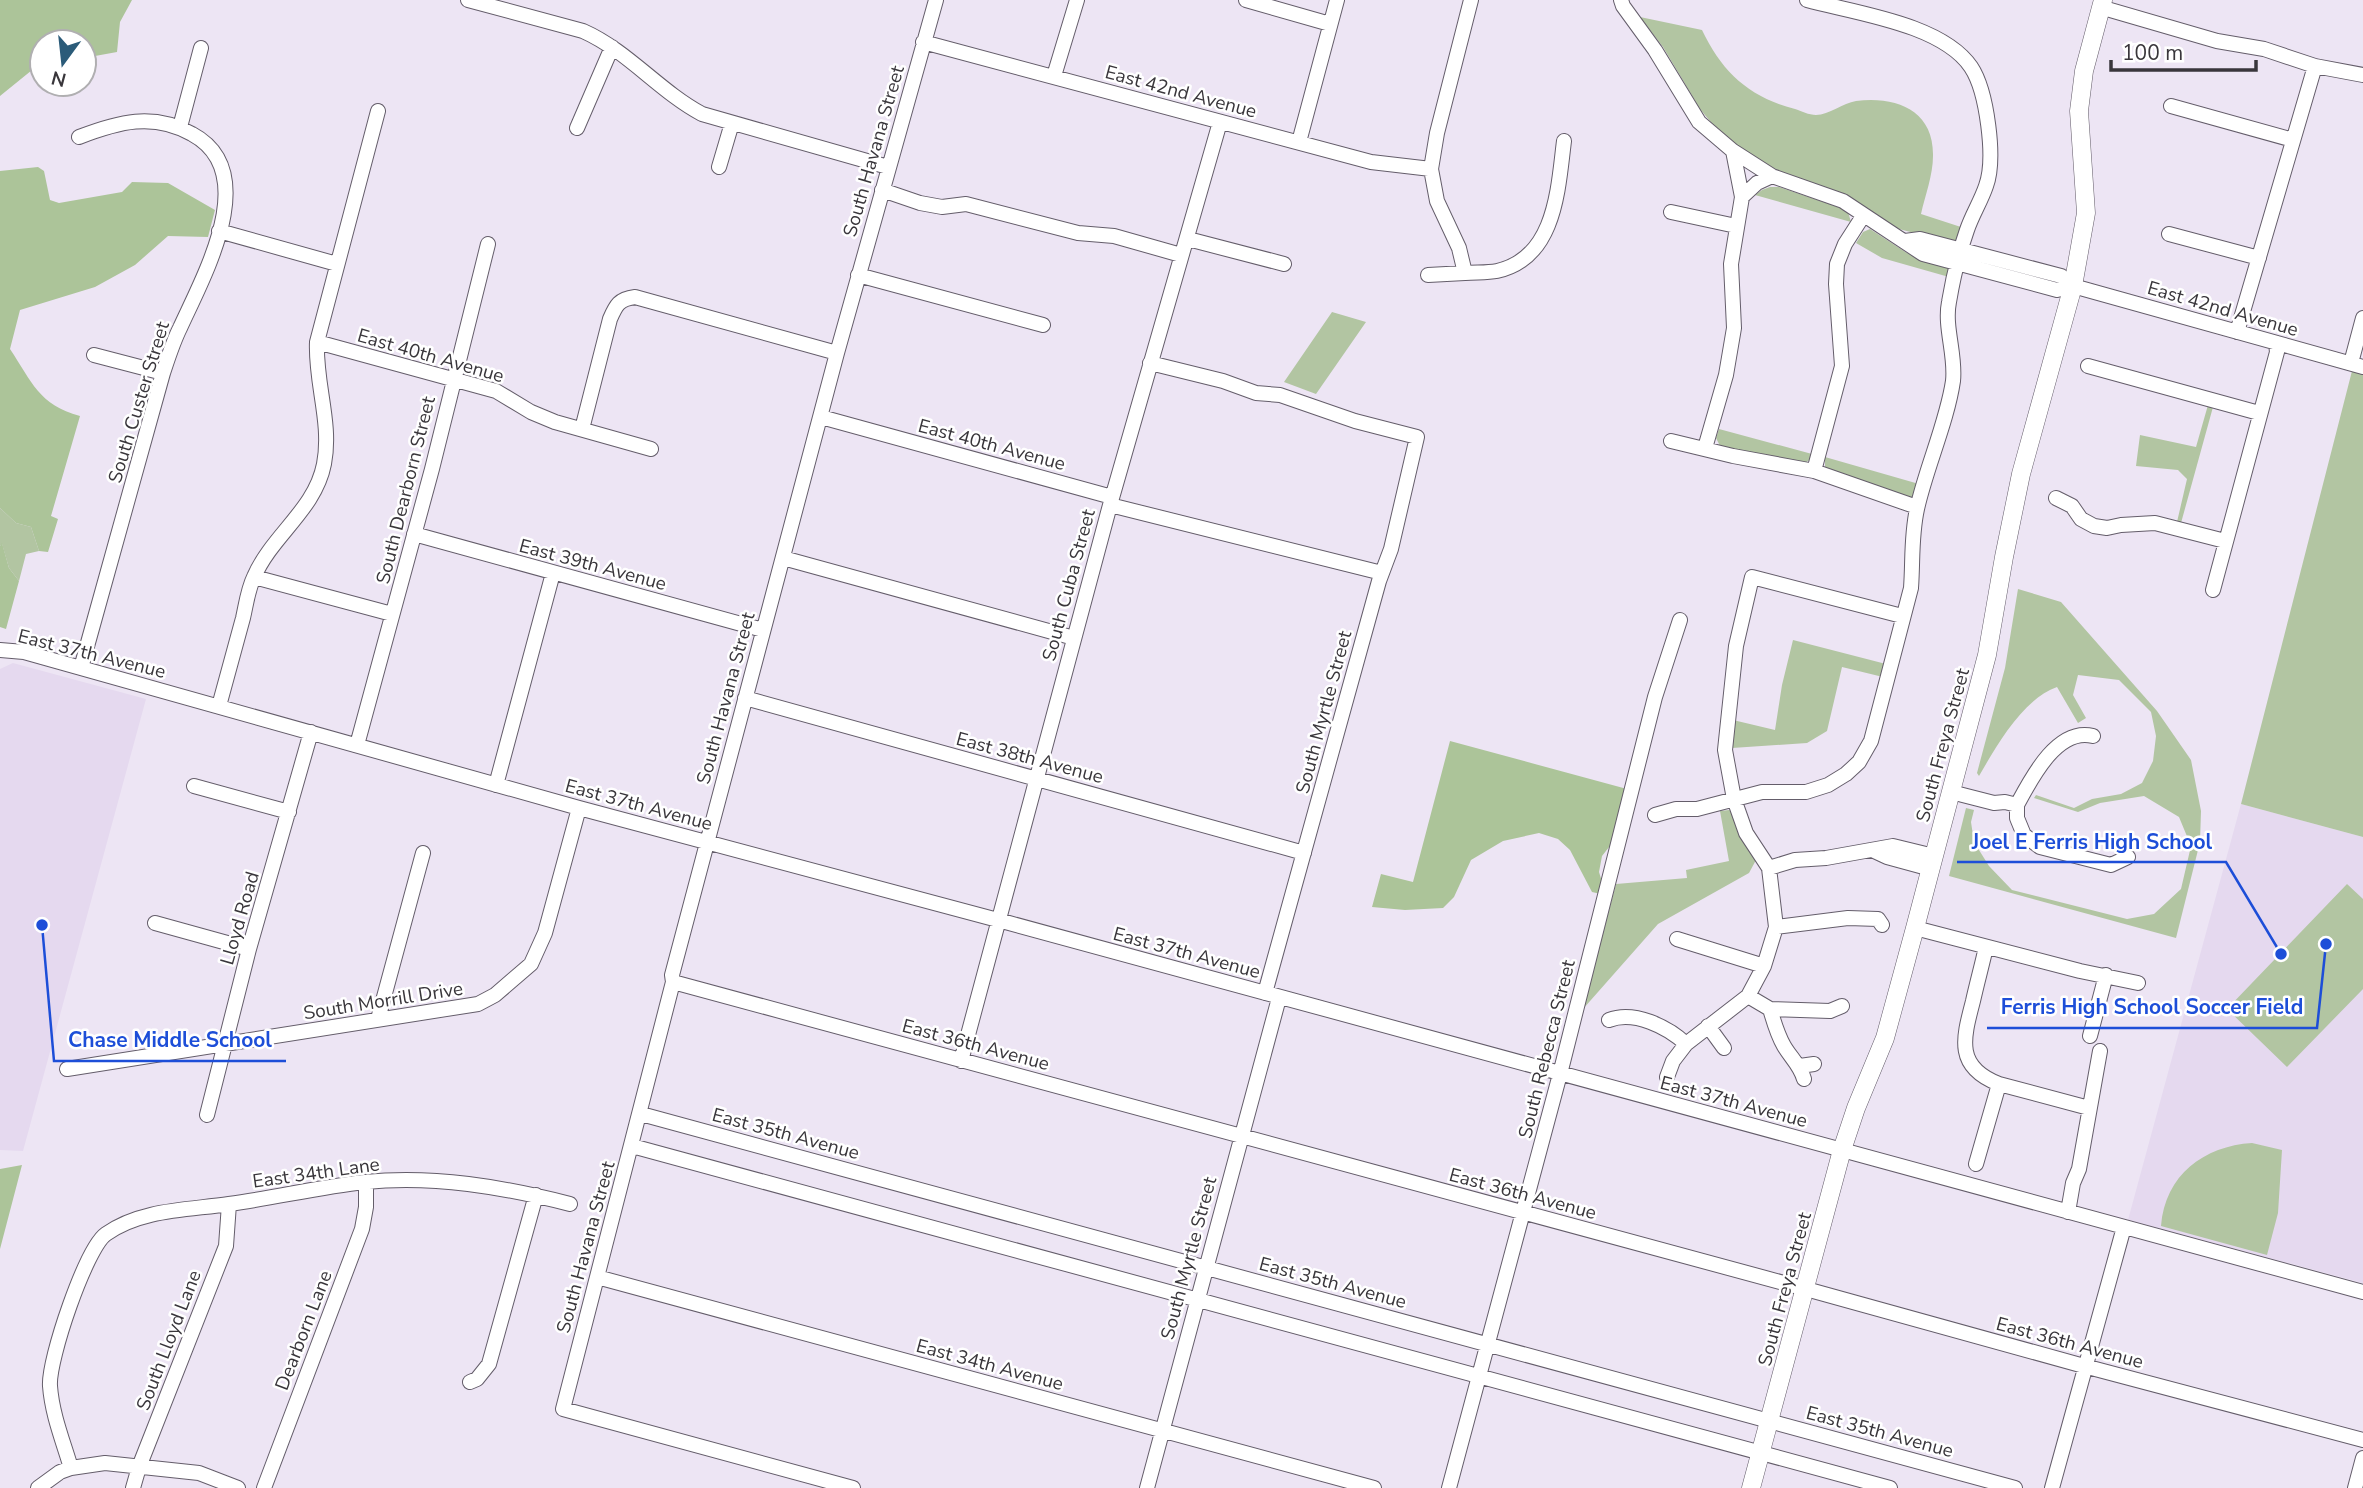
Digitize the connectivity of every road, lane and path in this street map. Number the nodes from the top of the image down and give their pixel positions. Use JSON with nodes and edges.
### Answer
{"nodes":[{"id":1,"x":468,"y":0,"type":"edge"},
{"id":2,"x":936,"y":0,"type":"edge"},
{"id":3,"x":1077,"y":0,"type":"edge"},
{"id":4,"x":1246,"y":0,"type":"edge"},
{"id":5,"x":1337,"y":0,"type":"edge"},
{"id":6,"x":1471,"y":0,"type":"edge"},
{"id":7,"x":1621,"y":0,"type":"edge"},
{"id":8,"x":1807,"y":0,"type":"edge"},
{"id":9,"x":2101,"y":4,"type":"edge"},
{"id":10,"x":1330,"y":24,"type":"junction"},
{"id":11,"x":923,"y":42,"type":"junction"},
{"id":12,"x":612,"y":47,"type":"junction"},
{"id":13,"x":201,"y":48,"type":"dead end"},
{"id":14,"x":2315,"y":66,"type":"junction"},
{"id":15,"x":2363,"y":75,"type":"edge"},
{"id":16,"x":1054,"y":76,"type":"junction"},
{"id":17,"x":2171,"y":106,"type":"dead end"},
{"id":18,"x":378,"y":111,"type":"dead end"},
{"id":19,"x":1220,"y":122,"type":"junction"},
{"id":20,"x":732,"y":123,"type":"junction"},
{"id":21,"x":180,"y":127,"type":"junction"},
{"id":22,"x":577,"y":128,"type":"dead end"},
{"id":23,"x":79,"y":138,"type":"dead end"},
{"id":24,"x":2293,"y":140,"type":"junction"},
{"id":25,"x":1564,"y":141,"type":"dead end"},
{"id":26,"x":1299,"y":142,"type":"junction"},
{"id":27,"x":1733,"y":151,"type":"junction"},
{"id":28,"x":719,"y":167,"type":"dead end"},
{"id":29,"x":888,"y":167,"type":"junction"},
{"id":30,"x":1431,"y":169,"type":"junction"},
{"id":31,"x":1772,"y":176,"type":"junction"},
{"id":32,"x":882,"y":190,"type":"junction"},
{"id":33,"x":1742,"y":197,"type":"junction"},
{"id":34,"x":1671,"y":212,"type":"dead end"},
{"id":35,"x":1863,"y":216,"type":"junction"},
{"id":36,"x":1736,"y":226,"type":"junction"},
{"id":37,"x":219,"y":231,"type":"junction"},
{"id":38,"x":2168,"y":234,"type":"dead end"},
{"id":39,"x":1188,"y":239,"type":"junction"},
{"id":40,"x":488,"y":244,"type":"dead end"},
{"id":41,"x":1181,"y":255,"type":"junction"},
{"id":42,"x":1960,"y":256,"type":"junction"},
{"id":43,"x":2259,"y":258,"type":"junction"},
{"id":44,"x":337,"y":264,"type":"junction"},
{"id":45,"x":1284,"y":264,"type":"dead end"},
{"id":46,"x":1465,"y":273,"type":"junction"},
{"id":47,"x":858,"y":275,"type":"junction"},
{"id":48,"x":1428,"y":275,"type":"dead end"},
{"id":49,"x":2073,"y":286,"type":"junction"},
{"id":50,"x":2363,"y":318,"type":"edge"},
{"id":51,"x":1042,"y":325,"type":"dead end"},
{"id":52,"x":2237,"y":332,"type":"junction"},
{"id":53,"x":317,"y":342,"type":"junction"},
{"id":54,"x":2276,"y":343,"type":"junction"},
{"id":55,"x":837,"y":353,"type":"junction"},
{"id":56,"x":94,"y":355,"type":"dead end"},
{"id":57,"x":1150,"y":363,"type":"junction"},
{"id":58,"x":2357,"y":365,"type":"edge"},
{"id":59,"x":2088,"y":366,"type":"dead end"},
{"id":60,"x":163,"y":373,"type":"junction"},
{"id":61,"x":453,"y":379,"type":"junction"},
{"id":62,"x":2259,"y":413,"type":"junction"},
{"id":63,"x":821,"y":417,"type":"junction"},
{"id":64,"x":582,"y":429,"type":"junction"},
{"id":65,"x":1671,"y":441,"type":"dead end"},
{"id":66,"x":1705,"y":448,"type":"junction"},
{"id":67,"x":651,"y":449,"type":"dead end"},
{"id":68,"x":1814,"y":471,"type":"junction"},
{"id":69,"x":2056,"y":498,"type":"dead end"},
{"id":70,"x":1111,"y":501,"type":"junction"},
{"id":71,"x":1917,"y":507,"type":"junction"},
{"id":72,"x":414,"y":534,"type":"junction"},
{"id":73,"x":2225,"y":541,"type":"junction"},
{"id":74,"x":783,"y":558,"type":"junction"},
{"id":75,"x":553,"y":573,"type":"junction"},
{"id":76,"x":1382,"y":573,"type":"junction"},
{"id":77,"x":254,"y":576,"type":"junction"},
{"id":78,"x":2213,"y":590,"type":"dead end"},
{"id":79,"x":392,"y":614,"type":"junction"},
{"id":80,"x":1902,"y":616,"type":"junction"},
{"id":81,"x":1680,"y":620,"type":"dead end"},
{"id":82,"x":763,"y":630,"type":"junction"},
{"id":83,"x":1074,"y":638,"type":"junction"},
{"id":84,"x":0,"y":650,"type":"edge"},
{"id":85,"x":81,"y":668,"type":"junction"},
{"id":86,"x":745,"y":698,"type":"junction"},
{"id":87,"x":219,"y":706,"type":"junction"},
{"id":88,"x":311,"y":732,"type":"junction"},
{"id":89,"x":2093,"y":736,"type":"dead end"},
{"id":90,"x":357,"y":745,"type":"junction"},
{"id":91,"x":1038,"y":779,"type":"junction"},
{"id":92,"x":496,"y":785,"type":"junction"},
{"id":93,"x":194,"y":786,"type":"dead end"},
{"id":94,"x":1952,"y":788,"type":"junction"},
{"id":95,"x":1734,"y":799,"type":"junction"},
{"id":96,"x":2011,"y":804,"type":"junction"},
{"id":97,"x":579,"y":808,"type":"junction"},
{"id":98,"x":289,"y":812,"type":"junction"},
{"id":99,"x":1655,"y":815,"type":"dead end"},
{"id":100,"x":707,"y":843,"type":"junction"},
{"id":101,"x":423,"y":853,"type":"dead end"},
{"id":102,"x":1304,"y":853,"type":"junction"},
{"id":103,"x":2128,"y":858,"type":"dead end"},
{"id":104,"x":1933,"y":863,"type":"junction"},
{"id":105,"x":1769,"y":867,"type":"junction"},
{"id":106,"x":1882,"y":919,"type":"dead end"},
{"id":107,"x":998,"y":920,"type":"junction"},
{"id":108,"x":155,"y":923,"type":"dead end"},
{"id":109,"x":1776,"y":927,"type":"junction"},
{"id":110,"x":1915,"y":928,"type":"junction"},
{"id":111,"x":1677,"y":939,"type":"dead end"},
{"id":112,"x":1986,"y":947,"type":"junction"},
{"id":113,"x":249,"y":949,"type":"junction"},
{"id":114,"x":1764,"y":967,"type":"junction"},
{"id":115,"x":2106,"y":975,"type":"junction"},
{"id":116,"x":673,"y":982,"type":"junction"},
{"id":117,"x":2138,"y":983,"type":"dead end"},
{"id":118,"x":1272,"y":995,"type":"junction"},
{"id":119,"x":1748,"y":996,"type":"junction"},
{"id":120,"x":1842,"y":1006,"type":"dead end"},
{"id":121,"x":1770,"y":1009,"type":"junction"},
{"id":122,"x":378,"y":1019,"type":"junction"},
{"id":123,"x":1609,"y":1020,"type":"dead end"},
{"id":124,"x":1708,"y":1026,"type":"junction"},
{"id":125,"x":2091,"y":1036,"type":"dead end"},
{"id":126,"x":1686,"y":1044,"type":"junction"},
{"id":127,"x":223,"y":1046,"type":"junction"},
{"id":128,"x":1724,"y":1048,"type":"dead end"},
{"id":129,"x":2100,"y":1051,"type":"dead end"},
{"id":130,"x":961,"y":1061,"type":"junction"},
{"id":131,"x":67,"y":1069,"type":"dead end"},
{"id":132,"x":1806,"y":1070,"type":"dead end"},
{"id":133,"x":1560,"y":1074,"type":"junction"},
{"id":134,"x":1667,"y":1077,"type":"dead end"},
{"id":135,"x":1999,"y":1084,"type":"junction"},
{"id":136,"x":2089,"y":1108,"type":"junction"},
{"id":137,"x":641,"y":1114,"type":"junction"},
{"id":138,"x":207,"y":1115,"type":"dead end"},
{"id":139,"x":1241,"y":1136,"type":"junction"},
{"id":140,"x":632,"y":1146,"type":"junction"},
{"id":141,"x":1842,"y":1150,"type":"junction"},
{"id":142,"x":1976,"y":1164,"type":"dead end"},
{"id":143,"x":366,"y":1182,"type":"junction"},
{"id":144,"x":536,"y":1195,"type":"junction"},
{"id":145,"x":229,"y":1204,"type":"junction"},
{"id":146,"x":570,"y":1204,"type":"dead end"},
{"id":147,"x":2072,"y":1212,"type":"junction"},
{"id":148,"x":1523,"y":1213,"type":"junction"},
{"id":149,"x":2124,"y":1227,"type":"junction"},
{"id":150,"x":1206,"y":1267,"type":"junction"},
{"id":151,"x":597,"y":1277,"type":"junction"},
{"id":152,"x":1806,"y":1289,"type":"junction"},
{"id":153,"x":2363,"y":1292,"type":"edge"},
{"id":154,"x":1197,"y":1299,"type":"junction"},
{"id":155,"x":1487,"y":1344,"type":"junction"},
{"id":156,"x":2084,"y":1366,"type":"junction"},
{"id":157,"x":1479,"y":1375,"type":"junction"},
{"id":158,"x":470,"y":1382,"type":"dead end"},
{"id":159,"x":1770,"y":1420,"type":"junction"},
{"id":160,"x":1162,"y":1430,"type":"junction"},
{"id":161,"x":2363,"y":1440,"type":"edge"},
{"id":162,"x":1761,"y":1452,"type":"junction"},
{"id":163,"x":2363,"y":1458,"type":"edge"},
{"id":164,"x":139,"y":1467,"type":"junction"},
{"id":165,"x":71,"y":1468,"type":"junction"},
{"id":166,"x":846,"y":1487,"type":"edge"},
{"id":167,"x":38,"y":1488,"type":"edge"},
{"id":168,"x":133,"y":1488,"type":"edge"},
{"id":169,"x":238,"y":1488,"type":"edge"},
{"id":170,"x":264,"y":1488,"type":"edge"},
{"id":171,"x":1147,"y":1488,"type":"edge"},
{"id":172,"x":1374,"y":1488,"type":"edge"},
{"id":173,"x":1449,"y":1488,"type":"edge"},
{"id":174,"x":1751,"y":1488,"type":"edge"},
{"id":175,"x":1890,"y":1488,"type":"edge"},
{"id":176,"x":2015,"y":1488,"type":"edge"},
{"id":177,"x":2052,"y":1488,"type":"edge"},
{"id":178,"x":2355,"y":1488,"type":"edge"}],
"edges":[{"from":1,"to":12,"type":"street"},
{"from":2,"to":11,"type":"street","name":"South Havana Street"},
{"from":3,"to":16,"type":"street"},
{"from":4,"to":10,"type":"street"},
{"from":5,"to":10,"type":"street"},
{"from":6,"to":30,"type":"street"},
{"from":7,"to":27,"type":"street","name":"East 42nd Avenue"},
{"from":8,"to":42,"type":"street"},
{"from":9,"to":14,"type":"street"},
{"from":9,"to":49,"type":"main road","name":"South Freya Street"},
{"from":10,"to":26,"type":"street"},
{"from":11,"to":16,"type":"street","name":"East 42nd Avenue"},
{"from":11,"to":29,"type":"street","name":"South Havana Street"},
{"from":12,"to":20,"type":"street"},
{"from":12,"to":22,"type":"street"},
{"from":13,"to":21,"type":"street"},
{"from":14,"to":15,"type":"street"},
{"from":14,"to":24,"type":"street"},
{"from":16,"to":19,"type":"street","name":"East 42nd Avenue"},
{"from":17,"to":24,"type":"street"},
{"from":18,"to":44,"type":"street"},
{"from":19,"to":26,"type":"street","name":"East 42nd Avenue"},
{"from":19,"to":39,"type":"street","name":"South Cuba Street"},
{"from":20,"to":28,"type":"street"},
{"from":20,"to":29,"type":"street"},
{"from":21,"to":23,"type":"street"},
{"from":21,"to":37,"type":"street","name":"South Custer Street"},
{"from":24,"to":43,"type":"street"},
{"from":25,"to":46,"type":"street"},
{"from":26,"to":30,"type":"street","name":"East 42nd Avenue"},
{"from":27,"to":31,"type":"street","name":"East 42nd Avenue"},
{"from":27,"to":33,"type":"street"},
{"from":29,"to":32,"type":"street","name":"South Havana Street"},
{"from":30,"to":46,"type":"street"},
{"from":31,"to":33,"type":"street"},
{"from":31,"to":35,"type":"street","name":"East 42nd Avenue"},
{"from":32,"to":41,"type":"street"},
{"from":32,"to":47,"type":"street","name":"South Havana Street"},
{"from":33,"to":36,"type":"street"},
{"from":34,"to":36,"type":"street"},
{"from":35,"to":42,"type":"street","name":"East 42nd Avenue"},
{"from":35,"to":68,"type":"street"},
{"from":36,"to":66,"type":"street"},
{"from":37,"to":44,"type":"street"},
{"from":37,"to":60,"type":"street","name":"South Custer Street"},
{"from":38,"to":43,"type":"street"},
{"from":39,"to":41,"type":"street","name":"South Cuba Street"},
{"from":39,"to":45,"type":"street"},
{"from":40,"to":61,"type":"street","name":"South Dearborn Street"},
{"from":41,"to":57,"type":"street","name":"South Cuba Street"},
{"from":42,"to":49,"type":"street","name":"East 42nd Avenue"},
{"from":42,"to":71,"type":"street"},
{"from":43,"to":52,"type":"street"},
{"from":44,"to":53,"type":"street"},
{"from":46,"to":48,"type":"street"},
{"from":47,"to":51,"type":"street"},
{"from":47,"to":55,"type":"street","name":"South Havana Street"},
{"from":49,"to":52,"type":"street","name":"East 42nd Avenue"},
{"from":49,"to":94,"type":"main road","name":"South Freya Street"},
{"from":50,"to":58,"type":"street"},
{"from":52,"to":54,"type":"street","name":"East 42nd Avenue"},
{"from":53,"to":61,"type":"street","name":"East 40th Avenue"},
{"from":53,"to":77,"type":"street"},
{"from":54,"to":58,"type":"street","name":"East 42nd Avenue"},
{"from":54,"to":62,"type":"street"},
{"from":55,"to":63,"type":"street","name":"South Havana Street"},
{"from":55,"to":64,"type":"street"},
{"from":56,"to":60,"type":"street"},
{"from":57,"to":70,"type":"street","name":"South Cuba Street"},
{"from":57,"to":76,"type":"street","name":"South Myrtle Street"},
{"from":59,"to":62,"type":"street"},
{"from":60,"to":85,"type":"street","name":"South Custer Street"},
{"from":61,"to":64,"type":"street","name":"East 40th Avenue"},
{"from":61,"to":72,"type":"street","name":"South Dearborn Street"},
{"from":62,"to":73,"type":"street"},
{"from":63,"to":70,"type":"street","name":"East 40th Avenue"},
{"from":63,"to":74,"type":"street","name":"South Havana Street"},
{"from":64,"to":67,"type":"street","name":"East 40th Avenue"},
{"from":65,"to":66,"type":"street"},
{"from":66,"to":68,"type":"street"},
{"from":68,"to":71,"type":"street"},
{"from":69,"to":73,"type":"street"},
{"from":70,"to":76,"type":"street","name":"East 40th Avenue"},
{"from":70,"to":83,"type":"street","name":"South Cuba Street"},
{"from":71,"to":80,"type":"street"},
{"from":72,"to":75,"type":"street","name":"East 39th Avenue"},
{"from":72,"to":79,"type":"street","name":"South Dearborn Street"},
{"from":73,"to":78,"type":"street"},
{"from":74,"to":82,"type":"street","name":"South Havana Street"},
{"from":74,"to":83,"type":"street"},
{"from":75,"to":82,"type":"street","name":"East 39th Avenue"},
{"from":75,"to":92,"type":"street"},
{"from":76,"to":102,"type":"street","name":"South Myrtle Street"},
{"from":77,"to":79,"type":"street"},
{"from":77,"to":87,"type":"street"},
{"from":79,"to":90,"type":"street","name":"South Dearborn Street"},
{"from":80,"to":95,"type":"street"},
{"from":80,"to":95,"type":"street"},
{"from":81,"to":133,"type":"street","name":"South Rebecca Street"},
{"from":82,"to":86,"type":"street","name":"South Havana Street"},
{"from":83,"to":91,"type":"street","name":"South Cuba Street"},
{"from":84,"to":85,"type":"street","name":"East 37th Avenue"},
{"from":85,"to":87,"type":"street","name":"East 37th Avenue"},
{"from":86,"to":91,"type":"street","name":"East 38th Avenue"},
{"from":86,"to":100,"type":"street","name":"South Havana Street"},
{"from":87,"to":88,"type":"street","name":"East 37th Avenue"},
{"from":88,"to":90,"type":"street","name":"East 37th Avenue"},
{"from":88,"to":98,"type":"street","name":"Lloyd Road"},
{"from":89,"to":96,"type":"street"},
{"from":90,"to":92,"type":"street","name":"East 37th Avenue"},
{"from":91,"to":102,"type":"street","name":"East 38th Avenue"},
{"from":91,"to":107,"type":"street","name":"South Cuba Street"},
{"from":92,"to":97,"type":"street","name":"East 37th Avenue"},
{"from":93,"to":98,"type":"street"},
{"from":94,"to":96,"type":"street"},
{"from":94,"to":104,"type":"main road","name":"South Freya Street"},
{"from":95,"to":99,"type":"street"},
{"from":95,"to":105,"type":"street"},
{"from":96,"to":103,"type":"street"},
{"from":97,"to":100,"type":"street","name":"East 37th Avenue"},
{"from":97,"to":122,"type":"street","name":"South Morrill Drive"},
{"from":98,"to":113,"type":"street","name":"Lloyd Road"},
{"from":100,"to":107,"type":"street","name":"East 37th Avenue"},
{"from":100,"to":116,"type":"street","name":"South Havana Street"},
{"from":101,"to":122,"type":"street"},
{"from":102,"to":118,"type":"street","name":"South Myrtle Street"},
{"from":104,"to":105,"type":"street"},
{"from":104,"to":110,"type":"main road","name":"South Freya Street"},
{"from":105,"to":109,"type":"street"},
{"from":106,"to":109,"type":"street"},
{"from":107,"to":118,"type":"street","name":"East 37th Avenue"},
{"from":107,"to":130,"type":"street","name":"South Cuba Street"},
{"from":108,"to":113,"type":"street"},
{"from":109,"to":114,"type":"street"},
{"from":110,"to":112,"type":"street"},
{"from":110,"to":141,"type":"main road","name":"South Freya Street"},
{"from":111,"to":114,"type":"street"},
{"from":112,"to":115,"type":"street"},
{"from":112,"to":135,"type":"street"},
{"from":113,"to":127,"type":"street","name":"Lloyd Road"},
{"from":114,"to":119,"type":"street"},
{"from":115,"to":117,"type":"street"},
{"from":115,"to":125,"type":"street"},
{"from":116,"to":130,"type":"street","name":"East 36th Avenue"},
{"from":116,"to":137,"type":"street","name":"South Havana Street"},
{"from":118,"to":133,"type":"street","name":"East 37th Avenue"},
{"from":118,"to":139,"type":"street","name":"South Myrtle Street"},
{"from":119,"to":121,"type":"street"},
{"from":119,"to":124,"type":"street"},
{"from":120,"to":121,"type":"street"},
{"from":121,"to":132,"type":"street"},
{"from":122,"to":127,"type":"street","name":"South Morrill Drive"},
{"from":123,"to":126,"type":"street"},
{"from":124,"to":126,"type":"street"},
{"from":124,"to":128,"type":"street"},
{"from":126,"to":134,"type":"street"},
{"from":127,"to":131,"type":"street","name":"South Morrill Drive"},
{"from":127,"to":138,"type":"street","name":"Lloyd Road"},
{"from":129,"to":136,"type":"street"},
{"from":130,"to":139,"type":"street","name":"East 36th Avenue"},
{"from":133,"to":141,"type":"street","name":"East 37th Avenue"},
{"from":133,"to":148,"type":"street","name":"South Rebecca Street"},
{"from":135,"to":136,"type":"street"},
{"from":135,"to":142,"type":"street"},
{"from":136,"to":147,"type":"street"},
{"from":137,"to":140,"type":"street","name":"South Havana Street"},
{"from":137,"to":150,"type":"street","name":"East 35th Avenue"},
{"from":139,"to":148,"type":"street","name":"East 36th Avenue"},
{"from":139,"to":150,"type":"street","name":"South Myrtle Street"},
{"from":140,"to":151,"type":"street","name":"South Havana Street"},
{"from":140,"to":154,"type":"street"},
{"from":141,"to":147,"type":"street","name":"East 37th Avenue"},
{"from":141,"to":152,"type":"main road","name":"South Freya Street"},
{"from":143,"to":144,"type":"street","name":"East 34th Lane"},
{"from":143,"to":145,"type":"street","name":"East 34th Lane"},
{"from":143,"to":170,"type":"street","name":"Dearborn Lane"},
{"from":144,"to":146,"type":"street","name":"East 34th Lane"},
{"from":144,"to":158,"type":"street"},
{"from":145,"to":164,"type":"street","name":"South Lloyd Lane"},
{"from":145,"to":165,"type":"street","name":"East 34th Lane"},
{"from":147,"to":149,"type":"street","name":"East 37th Avenue"},
{"from":148,"to":152,"type":"street","name":"East 36th Avenue"},
{"from":148,"to":155,"type":"street","name":"South Rebecca Street"},
{"from":149,"to":153,"type":"street","name":"East 37th Avenue"},
{"from":149,"to":156,"type":"street"},
{"from":150,"to":154,"type":"street","name":"South Myrtle Street"},
{"from":150,"to":155,"type":"street","name":"East 35th Avenue"},
{"from":151,"to":160,"type":"street","name":"East 34th Avenue"},
{"from":151,"to":166,"type":"street","name":"South Havana Street"},
{"from":152,"to":156,"type":"street","name":"East 36th Avenue"},
{"from":152,"to":159,"type":"main road","name":"South Freya Street"},
{"from":154,"to":157,"type":"street"},
{"from":154,"to":160,"type":"street","name":"South Myrtle Street"},
{"from":155,"to":157,"type":"street","name":"South Rebecca Street"},
{"from":155,"to":159,"type":"street","name":"East 35th Avenue"},
{"from":156,"to":161,"type":"street","name":"East 36th Avenue"},
{"from":156,"to":177,"type":"street"},
{"from":157,"to":162,"type":"street"},
{"from":157,"to":173,"type":"street","name":"South Rebecca Street"},
{"from":159,"to":162,"type":"main road","name":"South Freya Street"},
{"from":159,"to":176,"type":"street","name":"East 35th Avenue"},
{"from":160,"to":171,"type":"street","name":"South Myrtle Street"},
{"from":160,"to":172,"type":"street","name":"East 34th Avenue"},
{"from":162,"to":174,"type":"main road","name":"South Freya Street"},
{"from":162,"to":175,"type":"street"},
{"from":163,"to":178,"type":"street"},
{"from":164,"to":165,"type":"street"},
{"from":164,"to":168,"type":"street","name":"South Lloyd Lane"},
{"from":164,"to":169,"type":"street"},
{"from":165,"to":167,"type":"street"}]}
